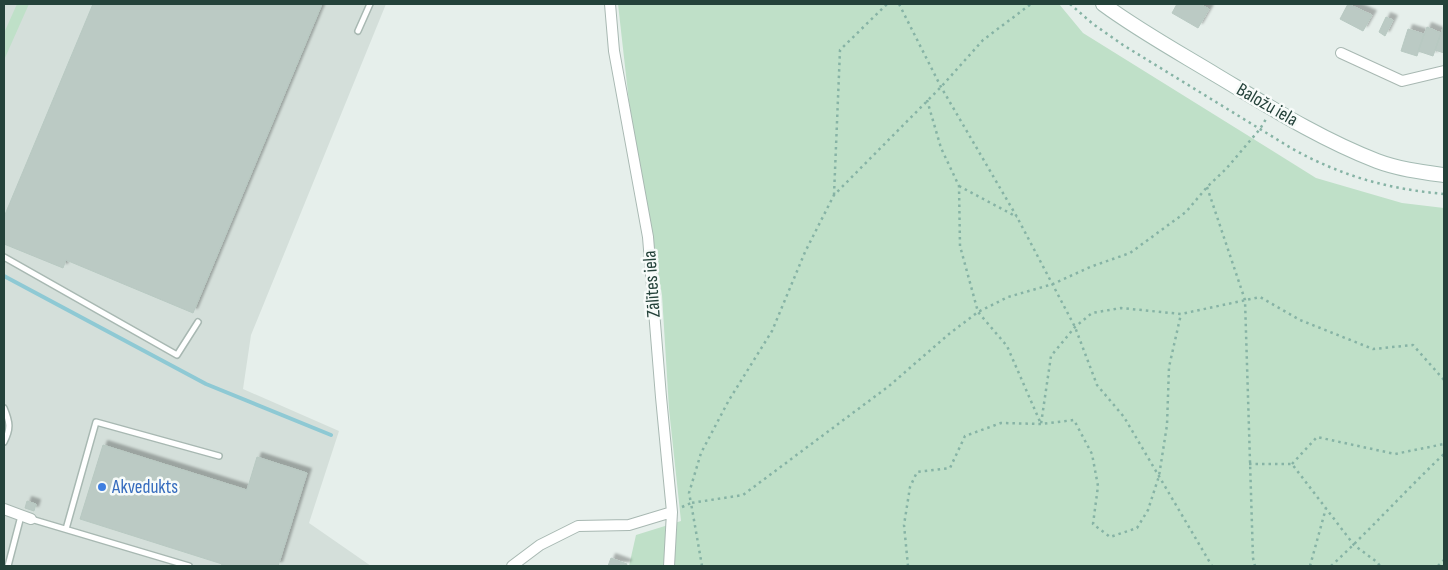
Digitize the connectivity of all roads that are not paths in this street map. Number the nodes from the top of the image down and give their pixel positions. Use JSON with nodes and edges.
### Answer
{"nodes":[{"id":1,"x":370,"y":4,"type":"edge"},
{"id":2,"x":610,"y":4,"type":"edge"},
{"id":3,"x":1103,"y":4,"type":"edge"},
{"id":4,"x":358,"y":31,"type":"dead end"},
{"id":5,"x":1341,"y":53,"type":"dead end"},
{"id":6,"x":1444,"y":71,"type":"edge"},
{"id":7,"x":1444,"y":175,"type":"edge"},
{"id":8,"x":4,"y":257,"type":"edge"},
{"id":9,"x":198,"y":322,"type":"dead end"},
{"id":10,"x":4,"y":408,"type":"edge"},
{"id":11,"x":4,"y":442,"type":"edge"},
{"id":12,"x":219,"y":456,"type":"dead end"},
{"id":13,"x":4,"y":509,"type":"edge"},
{"id":14,"x":672,"y":512,"type":"junction"},
{"id":15,"x":26,"y":517,"type":"junction"},
{"id":16,"x":66,"y":529,"type":"junction"},
{"id":17,"x":8,"y":566,"type":"edge"},
{"id":18,"x":189,"y":566,"type":"edge"},
{"id":19,"x":512,"y":566,"type":"edge"},
{"id":20,"x":669,"y":566,"type":"edge"}],
"edges":[{"from":1,"to":4,"type":"lane"},
{"from":2,"to":14,"type":"street","name":"Zālītes iela"},
{"from":3,"to":7,"type":"main road","name":"Baložu iela"},
{"from":5,"to":6,"type":"street"},
{"from":8,"to":9,"type":"lane"},
{"from":10,"to":11,"type":"lane"},
{"from":12,"to":16,"type":"lane"},
{"from":13,"to":15,"type":"street"},
{"from":14,"to":19,"type":"street"},
{"from":14,"to":20,"type":"street","name":"Zālītes iela"},
{"from":15,"to":16,"type":"lane"},
{"from":15,"to":17,"type":"lane"},
{"from":16,"to":18,"type":"lane"}]}
